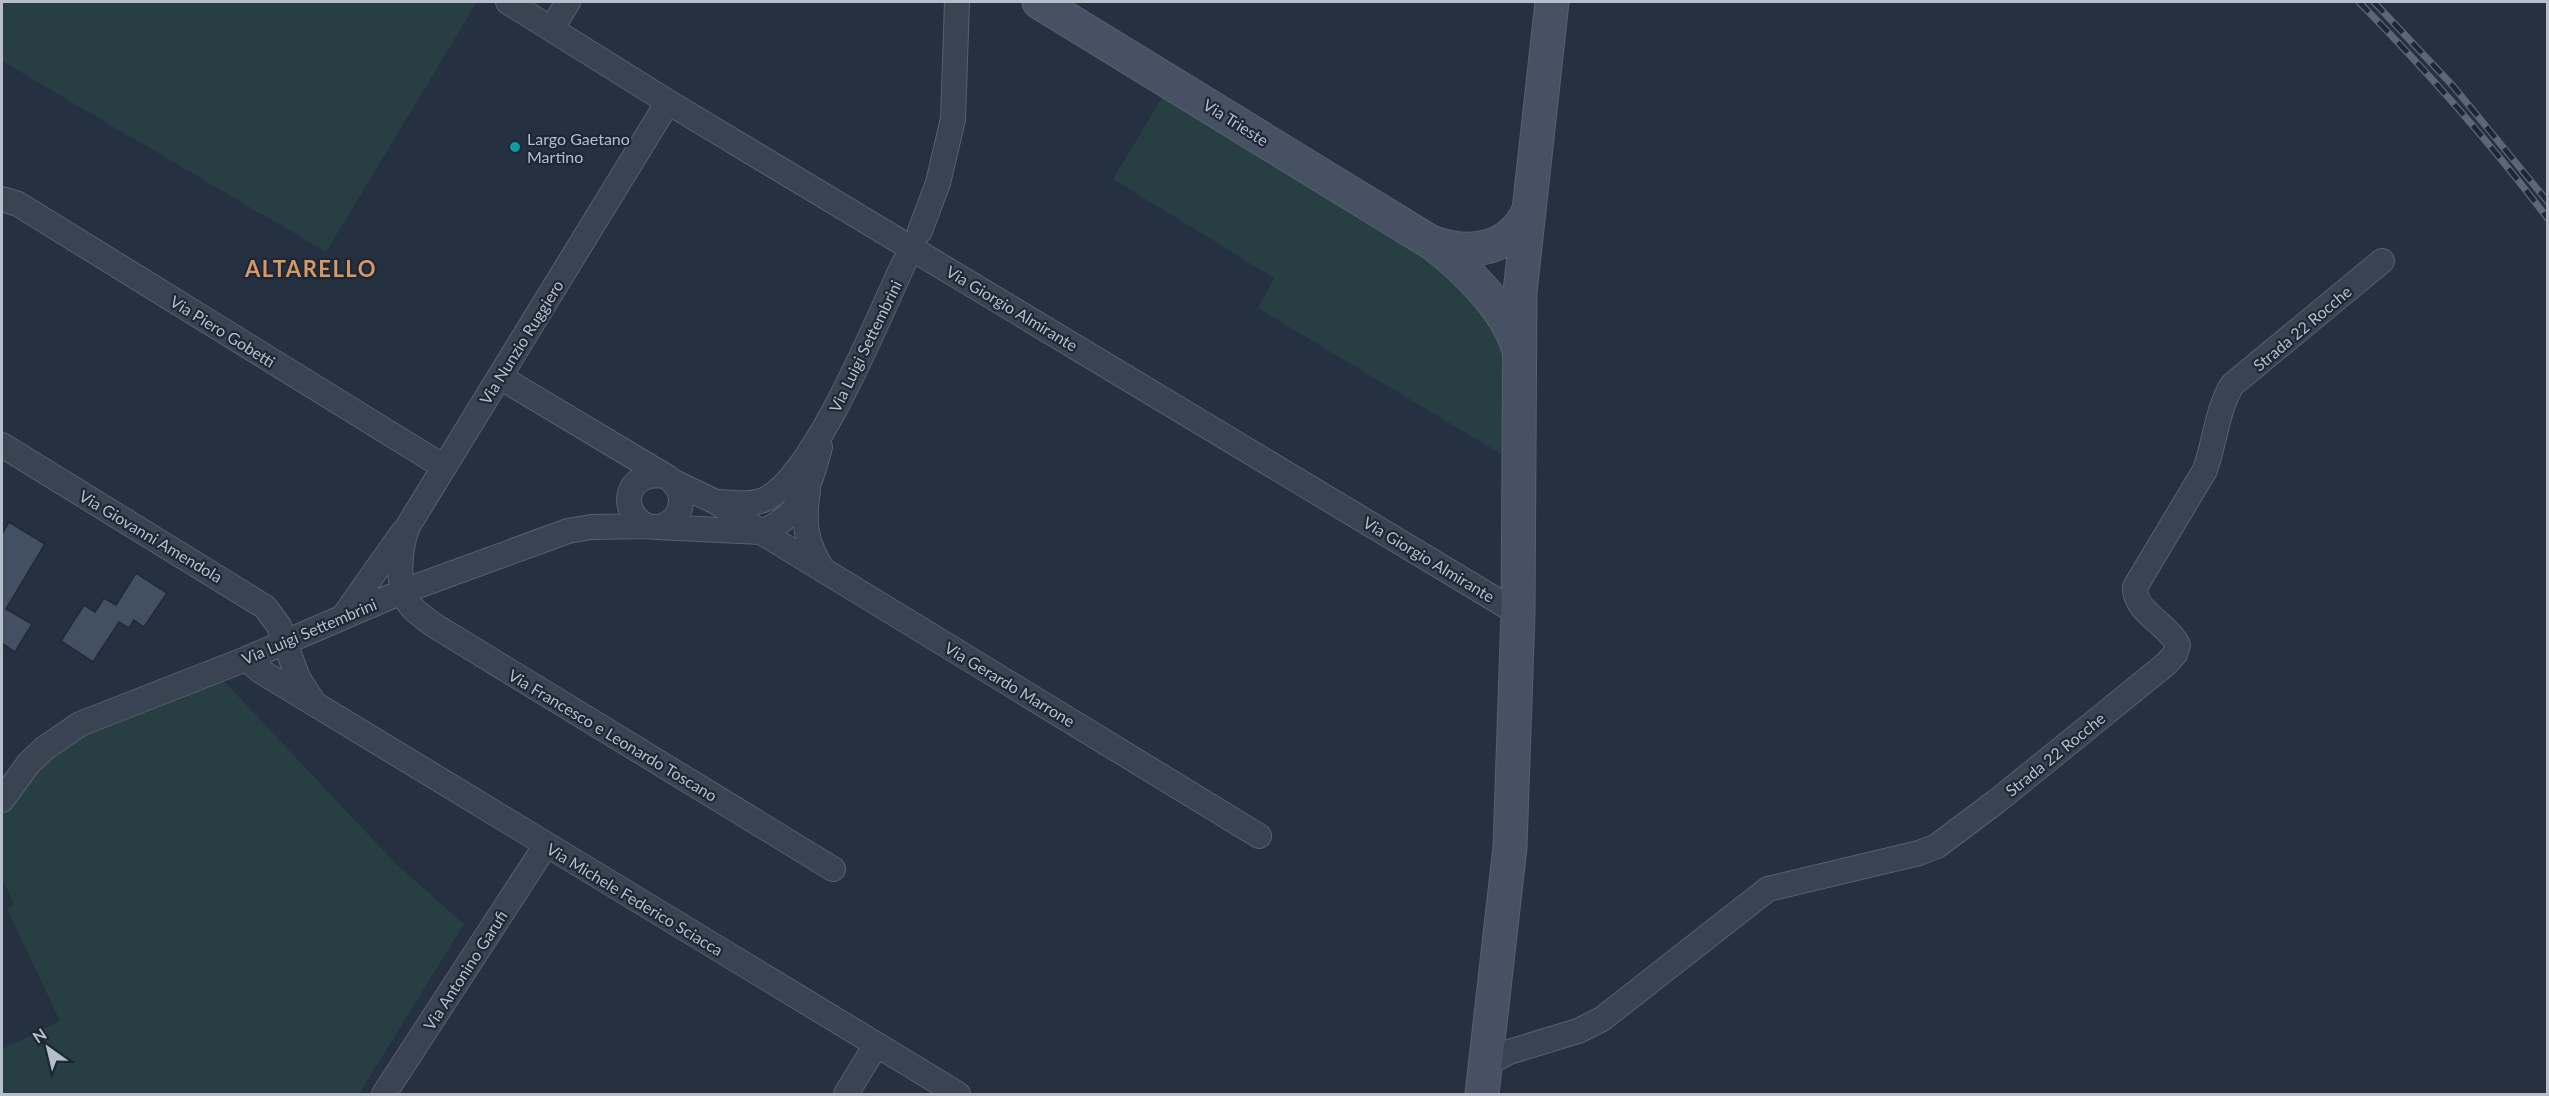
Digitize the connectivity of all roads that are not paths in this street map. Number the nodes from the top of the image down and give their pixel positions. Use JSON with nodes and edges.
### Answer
{"nodes":[{"id":1,"x":508,"y":2,"type":"edge"},
{"id":2,"x":568,"y":2,"type":"edge"},
{"id":3,"x":957,"y":2,"type":"edge"},
{"id":4,"x":1039,"y":2,"type":"edge"},
{"id":5,"x":1552,"y":2,"type":"edge"},
{"id":6,"x":552,"y":28,"type":"junction"},
{"id":7,"x":668,"y":102,"type":"junction"},
{"id":8,"x":2,"y":199,"type":"edge"},
{"id":9,"x":1528,"y":212,"type":"junction"},
{"id":10,"x":920,"y":231,"type":"dead end"},
{"id":11,"x":1470,"y":260,"type":"junction"},
{"id":12,"x":2382,"y":261,"type":"dead end"},
{"id":13,"x":904,"y":263,"type":"dead end"},
{"id":14,"x":1521,"y":280,"type":"junction"},
{"id":15,"x":1521,"y":356,"type":"junction"},
{"id":16,"x":500,"y":377,"type":"junction"},
{"id":17,"x":825,"y":429,"type":"junction"},
{"id":18,"x":2,"y":445,"type":"edge"},
{"id":19,"x":444,"y":467,"type":"junction"},
{"id":20,"x":671,"y":479,"type":"junction"},
{"id":21,"x":808,"y":488,"type":"junction"},
{"id":22,"x":716,"y":502,"type":"junction"},
{"id":23,"x":408,"y":526,"type":"junction"},
{"id":24,"x":652,"y":526,"type":"junction"},
{"id":25,"x":761,"y":532,"type":"junction"},
{"id":26,"x":823,"y":570,"type":"junction"},
{"id":27,"x":404,"y":591,"type":"junction"},
{"id":28,"x":1518,"y":613,"type":"junction"},
{"id":29,"x":344,"y":617,"type":"junction"},
{"id":30,"x":285,"y":642,"type":"junction"},
{"id":31,"x":246,"y":659,"type":"junction"},
{"id":32,"x":314,"y":703,"type":"junction"},
{"id":33,"x":2,"y":800,"type":"edge"},
{"id":34,"x":1259,"y":836,"type":"dead end"},
{"id":35,"x":546,"y":845,"type":"junction"},
{"id":36,"x":833,"y":869,"type":"dead end"},
{"id":37,"x":876,"y":1045,"type":"junction"},
{"id":38,"x":1478,"y":1086,"type":"edge"},
{"id":39,"x":384,"y":1095,"type":"edge"},
{"id":40,"x":846,"y":1095,"type":"edge"},
{"id":41,"x":958,"y":1095,"type":"edge"}],
"edges":[{"from":1,"to":6,"type":"street","name":"Via Giorgio Almirante"},
{"from":2,"to":6,"type":"street"},
{"from":3,"to":10,"type":"street"},
{"from":4,"to":11,"type":"street","name":"Via Trieste"},
{"from":5,"to":9,"type":"street"},
{"from":6,"to":7,"type":"street","name":"Via Giorgio Almirante"},
{"from":7,"to":16,"type":"street","name":"Via Nunzio Ruggiero"},
{"from":7,"to":28,"type":"street","name":"Via Giorgio Almirante"},
{"from":8,"to":19,"type":"street","name":"Via Piero Gobetti"},
{"from":9,"to":11,"type":"street"},
{"from":9,"to":14,"type":"street"},
{"from":11,"to":14,"type":"street"},
{"from":11,"to":15,"type":"street"},
{"from":12,"to":38,"type":"street","name":"Strada 22 Rocche"},
{"from":13,"to":17,"type":"street","name":"Via Luigi Settembrini"},
{"from":14,"to":15,"type":"street"},
{"from":15,"to":28,"type":"street"},
{"from":16,"to":19,"type":"street","name":"Via Nunzio Ruggiero"},
{"from":16,"to":20,"type":"street"},
{"from":17,"to":21,"type":"street"},
{"from":17,"to":22,"type":"street"},
{"from":18,"to":30,"type":"street","name":"Via Giovanni Amendola"},
{"from":19,"to":23,"type":"street","name":"Via Nunzio Ruggiero"},
{"from":20,"to":22,"type":"street"},
{"from":20,"to":24,"type":"street"},
{"from":20,"to":24,"type":"street"},
{"from":21,"to":25,"type":"street"},
{"from":21,"to":26,"type":"street"},
{"from":22,"to":25,"type":"street","name":"Via Gerardo Marrone"},
{"from":23,"to":27,"type":"street","name":"Via Nunzio Ruggiero"},
{"from":23,"to":29,"type":"street"},
{"from":24,"to":25,"type":"street","name":"Via Luigi Settembrini"},
{"from":24,"to":27,"type":"street","name":"Via Luigi Settembrini"},
{"from":25,"to":26,"type":"street","name":"Via Gerardo Marrone"},
{"from":26,"to":34,"type":"street","name":"Via Gerardo Marrone"},
{"from":27,"to":29,"type":"street","name":"Via Luigi Settembrini"},
{"from":27,"to":36,"type":"street","name":"Via Francesco e Leonardo Toscano"},
{"from":28,"to":38,"type":"street"},
{"from":29,"to":30,"type":"street","name":"Via Luigi Settembrini"},
{"from":30,"to":31,"type":"street","name":"Via Luigi Settembrini"},
{"from":30,"to":32,"type":"street","name":"Via Giovanni Amendola"},
{"from":31,"to":32,"type":"street","name":"Via Michele Federico Sciacca"},
{"from":31,"to":33,"type":"street","name":"Via Luigi Settembrini"},
{"from":32,"to":35,"type":"street","name":"Via Michele Federico Sciacca"},
{"from":35,"to":37,"type":"street","name":"Via Michele Federico Sciacca"},
{"from":35,"to":39,"type":"street","name":"Via Antonino Garufi"},
{"from":37,"to":40,"type":"street"},
{"from":37,"to":41,"type":"street","name":"Via Michele Federico Sciacca"}]}
